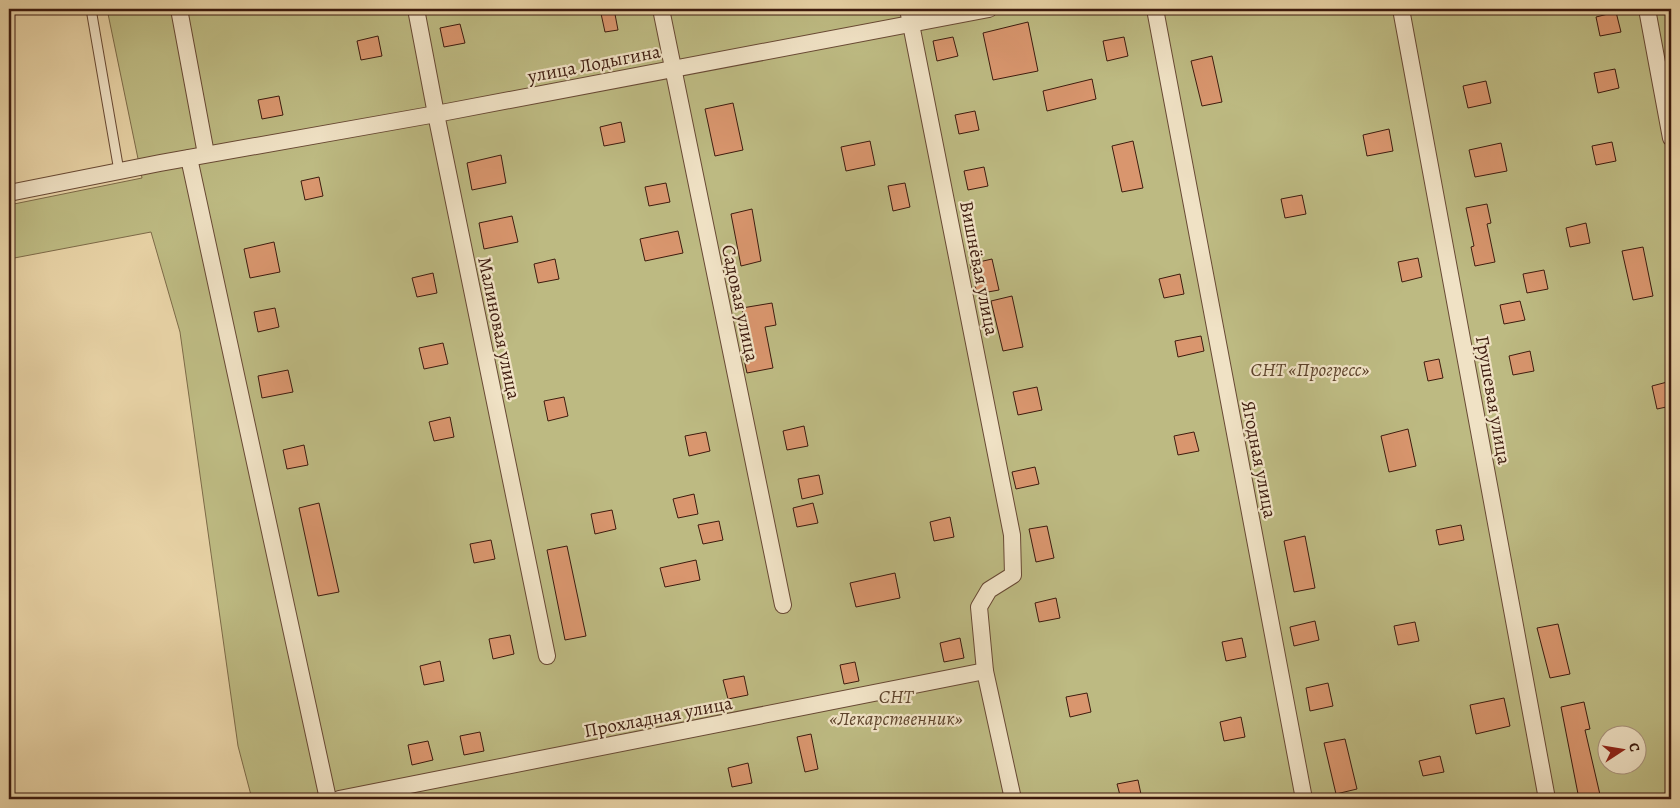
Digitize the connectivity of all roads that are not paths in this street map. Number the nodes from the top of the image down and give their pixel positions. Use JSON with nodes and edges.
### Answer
{"nodes":[{"id":1,"x":91,"y":9,"type":"edge"},
{"id":2,"x":178,"y":9,"type":"edge"},
{"id":3,"x":416,"y":9,"type":"edge"},
{"id":4,"x":661,"y":9,"type":"edge"},
{"id":5,"x":989,"y":9,"type":"edge"},
{"id":6,"x":1155,"y":9,"type":"edge"},
{"id":7,"x":1401,"y":9,"type":"edge"},
{"id":8,"x":1647,"y":9,"type":"edge"},
{"id":9,"x":909,"y":16,"type":"edge"},
{"id":10,"x":672,"y":68,"type":"junction"},
{"id":11,"x":436,"y":114,"type":"junction"},
{"id":12,"x":1671,"y":138,"type":"edge"},
{"id":13,"x":206,"y":154,"type":"junction"},
{"id":14,"x":189,"y":158,"type":"junction"},
{"id":15,"x":119,"y":171,"type":"junction"},
{"id":16,"x":9,"y":193,"type":"edge"},
{"id":17,"x":783,"y":605,"type":"dead end"},
{"id":18,"x":547,"y":656,"type":"dead end"},
{"id":19,"x":985,"y":671,"type":"junction"},
{"id":20,"x":328,"y":799,"type":"edge"},
{"id":21,"x":339,"y":799,"type":"edge"},
{"id":22,"x":1013,"y":799,"type":"edge"},
{"id":23,"x":1304,"y":799,"type":"edge"},
{"id":24,"x":1547,"y":799,"type":"edge"}],
"edges":[{"from":1,"to":15,"type":"lane"},
{"from":2,"to":13,"type":"street"},
{"from":3,"to":11,"type":"street","name":"Малиновая улица"},
{"from":4,"to":10,"type":"street","name":"Садовая улица"},
{"from":5,"to":9,"type":"street","name":"улица Лодыгина"},
{"from":6,"to":23,"type":"street","name":"Ягодная улица"},
{"from":7,"to":24,"type":"street","name":"Грушевая улица"},
{"from":8,"to":12,"type":"street"},
{"from":9,"to":10,"type":"street","name":"улица Лодыгина"},
{"from":9,"to":19,"type":"street","name":"Вишнёвая улица"},
{"from":10,"to":11,"type":"street","name":"улица Лодыгина"},
{"from":10,"to":17,"type":"street","name":"Садовая улица"},
{"from":11,"to":13,"type":"street","name":"улица Лодыгина"},
{"from":11,"to":18,"type":"street","name":"Малиновая улица"},
{"from":13,"to":14,"type":"street","name":"улица Лодыгина"},
{"from":14,"to":15,"type":"street","name":"улица Лодыгина"},
{"from":14,"to":20,"type":"street"},
{"from":15,"to":16,"type":"street"},
{"from":19,"to":21,"type":"street","name":"Прохладная улица"},
{"from":19,"to":22,"type":"street"}]}
